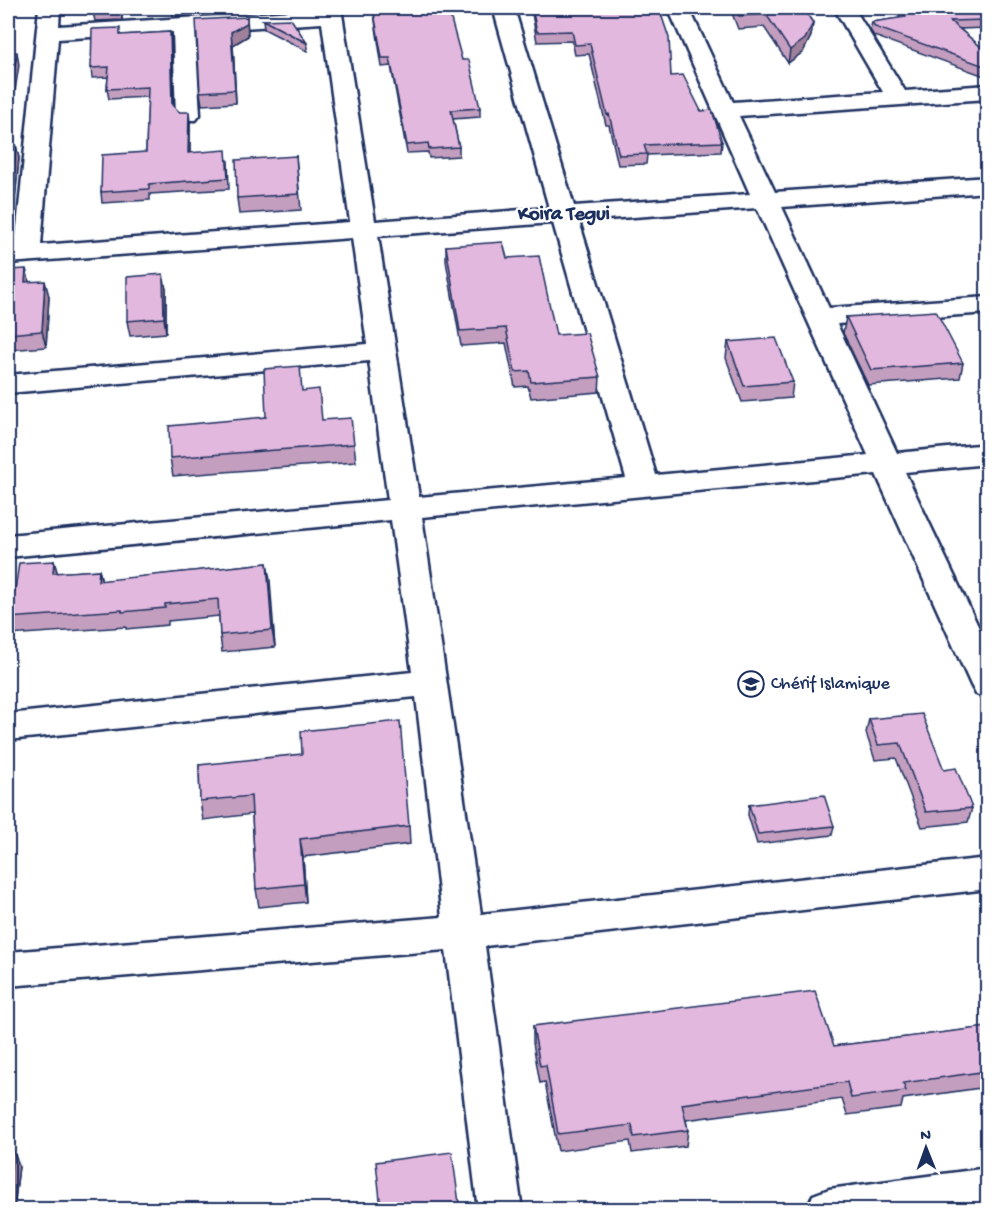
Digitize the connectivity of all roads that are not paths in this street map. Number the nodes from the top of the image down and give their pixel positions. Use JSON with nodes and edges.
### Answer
{"nodes":[{"id":1,"x":50,"y":8,"type":"edge"},
{"id":2,"x":503,"y":8,"type":"edge"},
{"id":3,"x":678,"y":8,"type":"edge"},
{"id":4,"x":844,"y":8,"type":"edge"},
{"id":5,"x":331,"y":12,"type":"edge"},
{"id":6,"x":184,"y":25,"type":"junction"},
{"id":7,"x":47,"y":33,"type":"junction"},
{"id":8,"x":987,"y":92,"type":"edge"},
{"id":9,"x":898,"y":98,"type":"junction"},
{"id":10,"x":724,"y":110,"type":"junction"},
{"id":11,"x":188,"y":115,"type":"edge"},
{"id":12,"x":987,"y":184,"type":"edge"},
{"id":13,"x":766,"y":200,"type":"junction"},
{"id":14,"x":564,"y":214,"type":"junction"},
{"id":15,"x":364,"y":229,"type":"junction"},
{"id":16,"x":17,"y":254,"type":"edge"},
{"id":17,"x":987,"y":305,"type":"edge"},
{"id":18,"x":819,"y":317,"type":"junction"},
{"id":19,"x":382,"y":351,"type":"junction"},
{"id":20,"x":8,"y":384,"type":"edge"},
{"id":21,"x":987,"y":454,"type":"edge"},
{"id":22,"x":886,"y":464,"type":"junction"},
{"id":23,"x":644,"y":487,"type":"junction"},
{"id":24,"x":405,"y":509,"type":"junction"},
{"id":25,"x":8,"y":546,"type":"edge"},
{"id":26,"x":976,"y":634,"type":"edge"},
{"id":27,"x":431,"y":683,"type":"junction"},
{"id":28,"x":987,"y":685,"type":"edge"},
{"id":29,"x":8,"y":727,"type":"edge"},
{"id":30,"x":987,"y":873,"type":"edge"},
{"id":31,"x":464,"y":932,"type":"junction"},
{"id":32,"x":8,"y":969,"type":"edge"},
{"id":33,"x":987,"y":1189,"type":"edge"},
{"id":34,"x":500,"y":1209,"type":"edge"},
{"id":35,"x":829,"y":1209,"type":"edge"}],
"edges":[{"from":1,"to":7,"type":"street"},
{"from":2,"to":14,"type":"street"},
{"from":3,"to":10,"type":"street"},
{"from":4,"to":9,"type":"street"},
{"from":5,"to":6,"type":"street"},
{"from":5,"to":15,"type":"street"},
{"from":6,"to":7,"type":"street"},
{"from":6,"to":11,"type":"street"},
{"from":7,"to":16,"type":"street"},
{"from":8,"to":9,"type":"street"},
{"from":9,"to":10,"type":"street"},
{"from":10,"to":13,"type":"street"},
{"from":12,"to":13,"type":"street"},
{"from":13,"to":14,"type":"street"},
{"from":13,"to":18,"type":"street"},
{"from":14,"to":15,"type":"street"},
{"from":14,"to":23,"type":"street"},
{"from":15,"to":16,"type":"street"},
{"from":15,"to":19,"type":"street"},
{"from":17,"to":18,"type":"street"},
{"from":18,"to":22,"type":"street"},
{"from":19,"to":20,"type":"street"},
{"from":19,"to":24,"type":"street"},
{"from":21,"to":22,"type":"street"},
{"from":22,"to":23,"type":"street"},
{"from":22,"to":26,"type":"street"},
{"from":23,"to":24,"type":"street"},
{"from":24,"to":25,"type":"street"},
{"from":24,"to":27,"type":"street"},
{"from":26,"to":28,"type":"street"},
{"from":27,"to":29,"type":"street"},
{"from":27,"to":31,"type":"street"},
{"from":30,"to":31,"type":"street"},
{"from":31,"to":32,"type":"street"},
{"from":31,"to":34,"type":"street"},
{"from":33,"to":35,"type":"street"}]}
